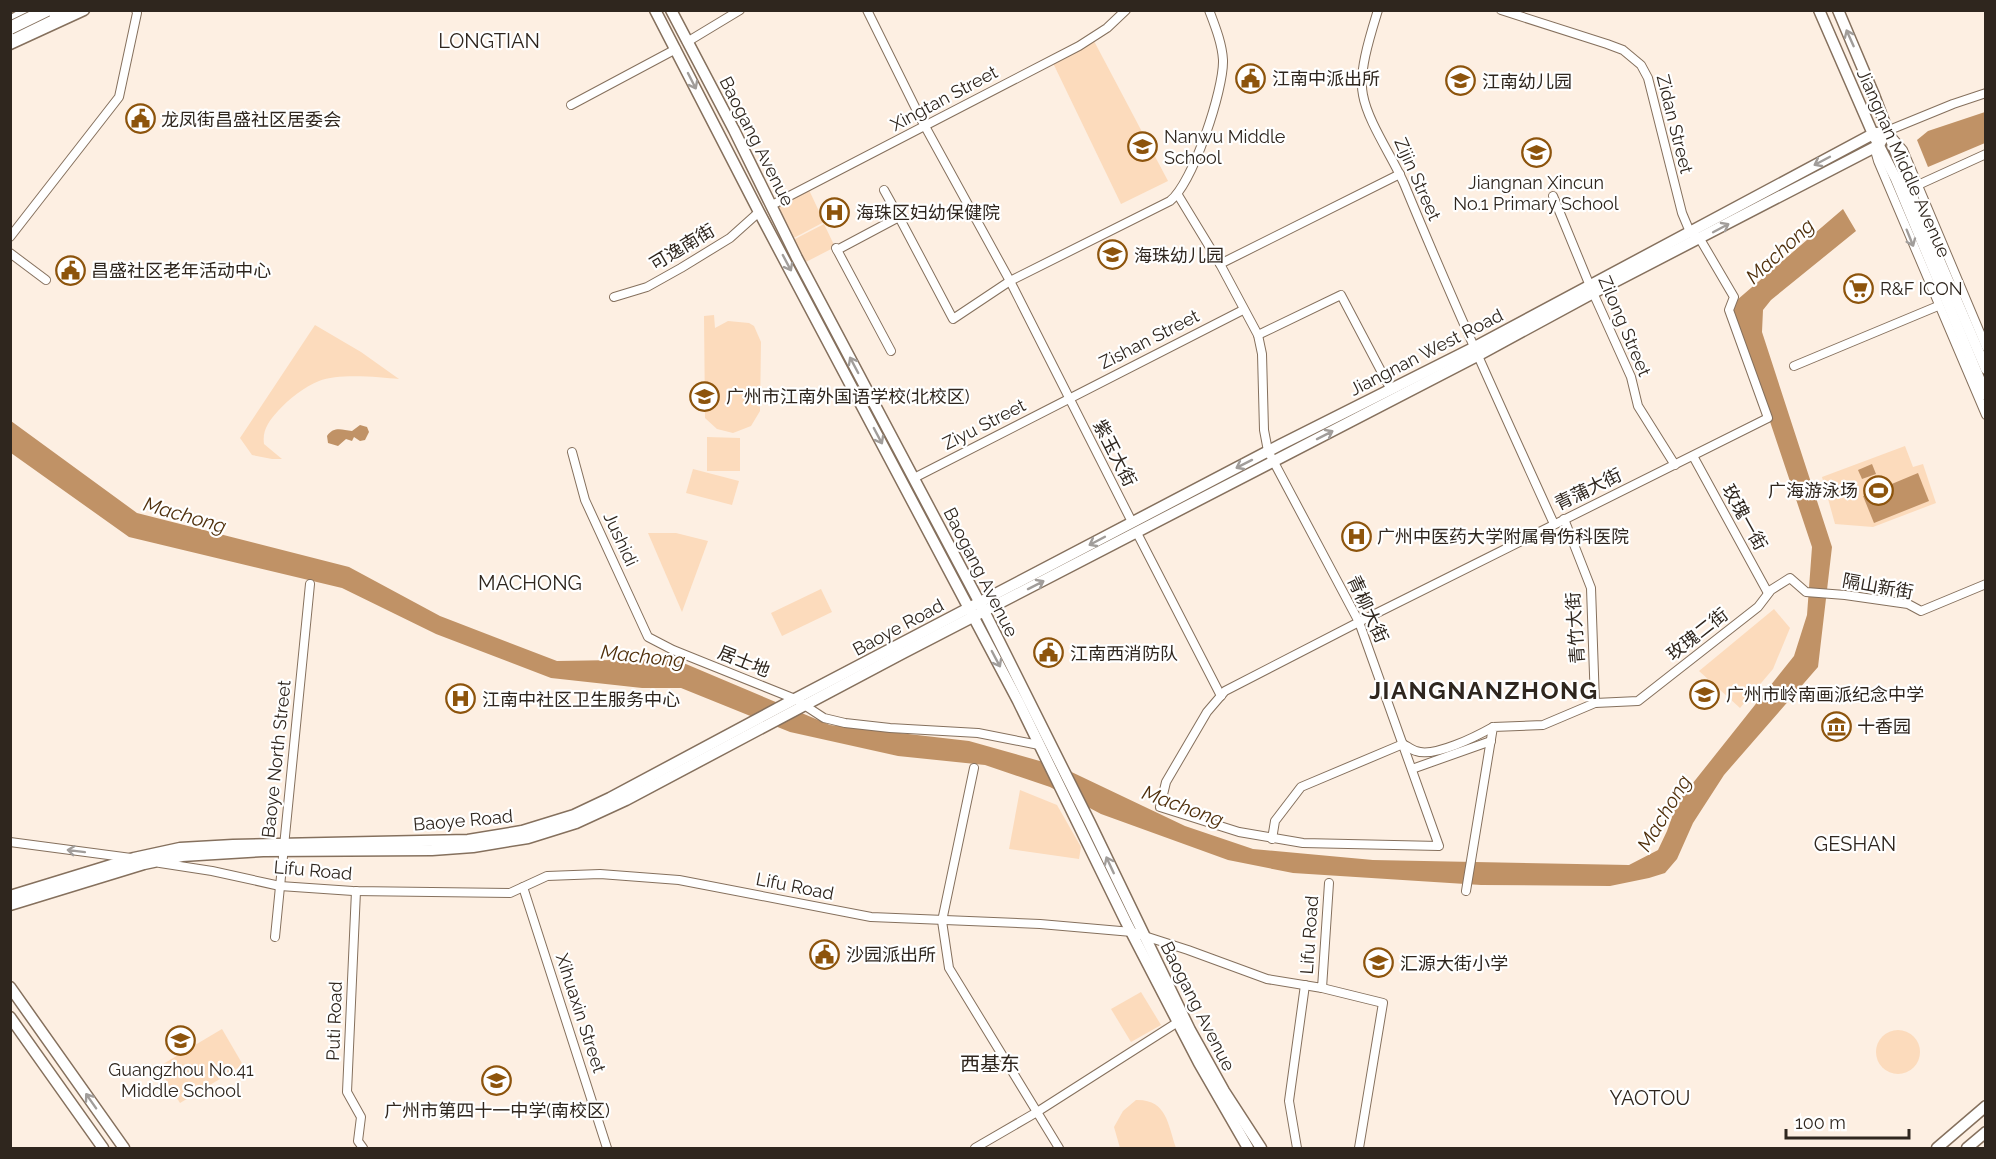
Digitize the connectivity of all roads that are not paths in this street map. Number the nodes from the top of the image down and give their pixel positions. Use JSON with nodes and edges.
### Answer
{"nodes":[{"id":1,"x":66,"y":10,"type":"edge"},
{"id":2,"x":84,"y":10,"type":"edge"},
{"id":3,"x":136,"y":10,"type":"edge"},
{"id":4,"x":655,"y":10,"type":"edge"},
{"id":5,"x":671,"y":10,"type":"edge"},
{"id":6,"x":740,"y":10,"type":"edge"},
{"id":7,"x":867,"y":10,"type":"edge"},
{"id":8,"x":1126,"y":10,"type":"edge"},
{"id":9,"x":1209,"y":10,"type":"edge"},
{"id":10,"x":1378,"y":10,"type":"edge"},
{"id":11,"x":1501,"y":10,"type":"edge"},
{"id":12,"x":1819,"y":10,"type":"edge"},
{"id":13,"x":1838,"y":10,"type":"edge"},
{"id":14,"x":42,"y":12,"type":"edge"},
{"id":15,"x":10,"y":21,"type":"edge"},
{"id":16,"x":10,"y":28,"type":"edge"},
{"id":17,"x":13,"y":41,"type":"edge"},
{"id":18,"x":687,"y":42,"type":"junction"},
{"id":19,"x":676,"y":50,"type":"junction"},
{"id":20,"x":1986,"y":93,"type":"edge"},
{"id":21,"x":1874,"y":95,"type":"junction"},
{"id":22,"x":1859,"y":101,"type":"junction"},
{"id":23,"x":571,"y":105,"type":"dead end"},
{"id":24,"x":925,"y":127,"type":"junction"},
{"id":25,"x":1887,"y":131,"type":"junction"},
{"id":26,"x":1873,"y":134,"type":"junction"},
{"id":27,"x":1880,"y":145,"type":"junction"},
{"id":28,"x":1986,"y":154,"type":"edge"},
{"id":29,"x":1400,"y":174,"type":"junction"},
{"id":30,"x":1918,"y":185,"type":"junction"},
{"id":31,"x":884,"y":190,"type":"dead end"},
{"id":32,"x":1178,"y":195,"type":"junction"},
{"id":33,"x":1553,"y":196,"type":"dead end"},
{"id":34,"x":772,"y":205,"type":"junction"},
{"id":35,"x":1912,"y":208,"type":"junction"},
{"id":36,"x":759,"y":212,"type":"junction"},
{"id":37,"x":899,"y":218,"type":"junction"},
{"id":38,"x":1690,"y":232,"type":"junction"},
{"id":39,"x":10,"y":237,"type":"edge"},
{"id":40,"x":1700,"y":239,"type":"junction"},
{"id":41,"x":10,"y":253,"type":"edge"},
{"id":42,"x":1220,"y":264,"type":"junction"},
{"id":43,"x":46,"y":280,"type":"dead end"},
{"id":44,"x":1010,"y":281,"type":"junction"},
{"id":45,"x":1591,"y":289,"type":"junction"},
{"id":46,"x":614,"y":297,"type":"dead end"},
{"id":47,"x":1938,"y":306,"type":"junction"},
{"id":48,"x":1243,"y":310,"type":"junction"},
{"id":49,"x":1258,"y":335,"type":"junction"},
{"id":50,"x":1986,"y":347,"type":"edge"},
{"id":51,"x":891,"y":351,"type":"dead end"},
{"id":52,"x":1475,"y":352,"type":"junction"},
{"id":53,"x":1968,"y":364,"type":"junction"},
{"id":54,"x":1794,"y":366,"type":"dead end"},
{"id":55,"x":1986,"y":369,"type":"edge"},
{"id":56,"x":1390,"y":388,"type":"junction"},
{"id":57,"x":1986,"y":395,"type":"edge"},
{"id":58,"x":1069,"y":399,"type":"junction"},
{"id":59,"x":1986,"y":415,"type":"edge"},
{"id":60,"x":572,"y":452,"type":"dead end"},
{"id":61,"x":1270,"y":456,"type":"junction"},
{"id":62,"x":1693,"y":456,"type":"junction"},
{"id":63,"x":1675,"y":465,"type":"junction"},
{"id":64,"x":914,"y":478,"type":"junction"},
{"id":65,"x":1564,"y":519,"type":"junction"},
{"id":66,"x":1554,"y":524,"type":"junction"},
{"id":67,"x":1134,"y":528,"type":"junction"},
{"id":68,"x":310,"y":584,"type":"dead end"},
{"id":69,"x":1986,"y":584,"type":"edge"},
{"id":70,"x":1806,"y":592,"type":"joint"},
{"id":71,"x":1768,"y":593,"type":"junction"},
{"id":72,"x":976,"y":610,"type":"junction"},
{"id":73,"x":1359,"y":622,"type":"junction"},
{"id":74,"x":1221,"y":696,"type":"junction"},
{"id":75,"x":1022,"y":698,"type":"junction"},
{"id":76,"x":1595,"y":703,"type":"junction"},
{"id":77,"x":799,"y":704,"type":"junction"},
{"id":78,"x":1493,"y":727,"type":"junction"},
{"id":79,"x":1491,"y":741,"type":"junction"},
{"id":80,"x":1403,"y":744,"type":"junction"},
{"id":81,"x":1039,"y":745,"type":"junction"},
{"id":82,"x":974,"y":768,"type":"dead end"},
{"id":83,"x":1412,"y":769,"type":"junction"},
{"id":84,"x":1272,"y":839,"type":"junction"},
{"id":85,"x":10,"y":842,"type":"edge"},
{"id":86,"x":284,"y":848,"type":"junction"},
{"id":87,"x":134,"y":858,"type":"junction"},
{"id":88,"x":153,"y":861,"type":"junction"},
{"id":89,"x":1329,"y":884,"type":"dead end"},
{"id":90,"x":280,"y":886,"type":"junction"},
{"id":91,"x":523,"y":887,"type":"junction"},
{"id":92,"x":356,"y":891,"type":"junction"},
{"id":93,"x":1466,"y":891,"type":"dead end"},
{"id":94,"x":10,"y":896,"type":"edge"},
{"id":95,"x":10,"y":904,"type":"edge"},
{"id":96,"x":942,"y":921,"type":"junction"},
{"id":97,"x":1132,"y":932,"type":"junction"},
{"id":98,"x":275,"y":937,"type":"dead end"},
{"id":99,"x":1144,"y":937,"type":"junction"},
{"id":100,"x":1305,"y":986,"type":"junction"},
{"id":101,"x":10,"y":987,"type":"edge"},
{"id":102,"x":1322,"y":988,"type":"junction"},
{"id":103,"x":1178,"y":1022,"type":"junction"},
{"id":104,"x":13,"y":1024,"type":"edge"},
{"id":105,"x":1986,"y":1106,"type":"edge"},
{"id":106,"x":1037,"y":1112,"type":"junction"},
{"id":107,"x":1986,"y":1132,"type":"edge"},
{"id":108,"x":103,"y":1149,"type":"edge"},
{"id":109,"x":124,"y":1149,"type":"edge"},
{"id":110,"x":363,"y":1149,"type":"edge"},
{"id":111,"x":607,"y":1149,"type":"edge"},
{"id":112,"x":975,"y":1149,"type":"edge"},
{"id":113,"x":1059,"y":1149,"type":"edge"},
{"id":114,"x":1248,"y":1149,"type":"edge"},
{"id":115,"x":1261,"y":1149,"type":"edge"},
{"id":116,"x":1297,"y":1149,"type":"edge"},
{"id":117,"x":1359,"y":1149,"type":"edge"},
{"id":118,"x":1937,"y":1149,"type":"edge"},
{"id":119,"x":1967,"y":1149,"type":"edge"}],
"edges":[{"from":1,"to":14,"type":"highway"},
{"from":2,"to":17,"type":"main road"},
{"from":3,"to":39,"type":"street"},
{"from":4,"to":19,"type":"main road","name":"Baogang Avenue"},
{"from":5,"to":18,"type":"main road","name":"Baogang Avenue"},
{"from":6,"to":18,"type":"street"},
{"from":7,"to":24,"type":"street","name":"紫玉大街"},
{"from":8,"to":24,"type":"street","name":"Xingtan Street"},
{"from":9,"to":32,"type":"street"},
{"from":10,"to":29,"type":"street","name":"Zijin Street"},
{"from":11,"to":38,"type":"street","name":"Zidan Street"},
{"from":12,"to":22,"type":"main road","name":"Jiangnan Middle Avenue"},
{"from":21,"to":13,"type":"main road","name":"Jiangnan Middle Avenue","one_way":true},
{"from":14,"to":15,"type":"main road"},
{"from":14,"to":16,"type":"highway","bridge":true},
{"from":14,"to":17,"type":"highway"},
{"from":18,"to":34,"type":"main road","name":"Baogang Avenue"},
{"from":19,"to":23,"type":"street"},
{"from":19,"to":36,"type":"main road","name":"Baogang Avenue","one_way":true},
{"from":20,"to":25,"type":"street"},
{"from":21,"to":22,"type":"main road"},
{"from":21,"to":25,"type":"main road","name":"Jiangnan Middle Avenue"},
{"from":22,"to":26,"type":"main road","name":"Jiangnan Middle Avenue"},
{"from":24,"to":34,"type":"street","name":"Xingtan Street"},
{"from":24,"to":44,"type":"street","name":"紫玉大街"},
{"from":25,"to":26,"type":"main road"},
{"from":25,"to":27,"type":"main road"},
{"from":25,"to":30,"type":"street"},
{"from":25,"to":35,"type":"main road","name":"Jiangnan Middle Avenue"},
{"from":26,"to":27,"type":"main road","name":"Jiangnan Middle Avenue"},
{"from":26,"to":38,"type":"main road","one_way":true},
{"from":27,"to":35,"type":"main road","name":"Jiangnan Middle Avenue"},
{"from":40,"to":27,"type":"main road","one_way":true},
{"from":28,"to":30,"type":"street"},
{"from":29,"to":42,"type":"street"},
{"from":29,"to":52,"type":"street","name":"Zijin Street"},
{"from":30,"to":35,"type":"street"},
{"from":31,"to":37,"type":"street"},
{"from":32,"to":42,"type":"street"},
{"from":32,"to":44,"type":"street"},
{"from":33,"to":45,"type":"street","name":"Zilong Street"},
{"from":34,"to":36,"type":"main road"},
{"from":64,"to":34,"type":"main road","name":"Baogang Avenue","one_way":true},
{"from":35,"to":47,"type":"street","one_way":true},
{"from":35,"to":50,"type":"street"},
{"from":35,"to":53,"type":"main road","name":"Jiangnan Middle Avenue"},
{"from":35,"to":55,"type":"main road","name":"Jiangnan Middle Avenue"},
{"from":36,"to":46,"type":"street","name":"可逸南街"},
{"from":36,"to":72,"type":"main road","name":"Baogang Avenue","one_way":true},
{"from":37,"to":44,"type":"street"},
{"from":37,"to":51,"type":"street"},
{"from":38,"to":40,"type":"street"},
{"from":38,"to":45,"type":"main road"},
{"from":40,"to":45,"type":"main road"},
{"from":40,"to":62,"type":"street","name":"青蒲大街"},
{"from":41,"to":43,"type":"street"},
{"from":42,"to":48,"type":"street"},
{"from":44,"to":58,"type":"street","name":"紫玉大街"},
{"from":45,"to":52,"type":"main road"},
{"from":45,"to":63,"type":"street","name":"Zilong Street"},
{"from":47,"to":53,"type":"street"},
{"from":47,"to":54,"type":"street"},
{"from":48,"to":49,"type":"street"},
{"from":48,"to":58,"type":"street","name":"Zishan Street"},
{"from":49,"to":56,"type":"street"},
{"from":49,"to":61,"type":"street"},
{"from":52,"to":56,"type":"main road","name":"Jiangnan West Road"},
{"from":61,"to":52,"type":"main road","one_way":true},
{"from":52,"to":66,"type":"street"},
{"from":53,"to":57,"type":"main road","name":"Jiangnan Middle Avenue"},
{"from":53,"to":59,"type":"street"},
{"from":56,"to":61,"type":"main road","name":"Jiangnan West Road"},
{"from":58,"to":64,"type":"street","name":"Ziyu Street"},
{"from":58,"to":67,"type":"street","name":"紫玉大街"},
{"from":60,"to":77,"type":"street","name":"居士地"},
{"from":61,"to":67,"type":"main road"},
{"from":61,"to":73,"type":"street","name":"青柳大街"},
{"from":62,"to":63,"type":"street","name":"青蒲大街"},
{"from":62,"to":71,"type":"street","name":"玫瑰一街"},
{"from":63,"to":65,"type":"street","name":"青蒲大街"},
{"from":64,"to":72,"type":"main road","name":"Baogang Avenue"},
{"from":65,"to":66,"type":"street","name":"青蒲大街"},
{"from":65,"to":76,"type":"street","name":"青竹大街"},
{"from":66,"to":73,"type":"street","name":"青蒲大街"},
{"from":67,"to":72,"type":"main road"},
{"from":67,"to":74,"type":"street","name":"紫玉大街"},
{"from":68,"to":86,"type":"street","name":"Baoye North Street"},
{"from":69,"to":70,"type":"street","name":"隔山新街"},
{"from":70,"to":71,"type":"street","name":"玫瑰二街"},
{"from":71,"to":76,"type":"street","name":"玫瑰二街"},
{"from":72,"to":75,"type":"main road","name":"Baogang Avenue"},
{"from":72,"to":77,"type":"main road","name":"Baoye Road"},
{"from":73,"to":74,"type":"street","name":"青蒲大街"},
{"from":73,"to":80,"type":"street","name":"青柳大街"},
{"from":74,"to":84,"type":"street","name":"青蒲大街"},
{"from":75,"to":81,"type":"main road","name":"Baogang Avenue"},
{"from":99,"to":75,"type":"main road","name":"Baogang Avenue","one_way":true},
{"from":76,"to":78,"type":"street"},
{"from":77,"to":81,"type":"street","name":"居士地"},
{"from":77,"to":86,"type":"main road","name":"Baoye Road"},
{"from":78,"to":79,"type":"street"},
{"from":78,"to":80,"type":"street"},
{"from":79,"to":83,"type":"street"},
{"from":79,"to":93,"type":"street"},
{"from":80,"to":83,"type":"street","name":"青柳大街"},
{"from":80,"to":84,"type":"street"},
{"from":81,"to":97,"type":"main road","name":"Baogang Avenue"},
{"from":82,"to":96,"type":"street"},
{"from":83,"to":84,"type":"street","name":"青柳大街"},
{"from":87,"to":85,"type":"street","one_way":true},
{"from":86,"to":87,"type":"main road","name":"Baoye Road"},
{"from":86,"to":88,"type":"main road","name":"Baoye Road"},
{"from":86,"to":90,"type":"street","name":"Baoye North Street"},
{"from":87,"to":94,"type":"main road","name":"Baoye Road"},
{"from":88,"to":90,"type":"street","name":"Lifu Road"},
{"from":88,"to":95,"type":"main road","name":"Baoye Road"},
{"from":89,"to":102,"type":"street","name":"Lifu Road"},
{"from":90,"to":92,"type":"street","name":"Lifu Road"},
{"from":90,"to":98,"type":"street","name":"Baoye North Street"},
{"from":91,"to":92,"type":"street","name":"Lifu Road"},
{"from":91,"to":96,"type":"street","name":"Lifu Road"},
{"from":91,"to":111,"type":"street","name":"Xihuaxin Street"},
{"from":92,"to":110,"type":"street","name":"Puti Road"},
{"from":96,"to":97,"type":"street","name":"Lifu Road"},
{"from":96,"to":106,"type":"street"},
{"from":97,"to":99,"type":"street","name":"Lifu Road"},
{"from":97,"to":103,"type":"main road","name":"Baogang Avenue"},
{"from":99,"to":100,"type":"street","name":"Lifu Road"},
{"from":99,"to":115,"type":"main road","name":"Baogang Avenue"},
{"from":100,"to":102,"type":"street","name":"Lifu Road"},
{"from":100,"to":116,"type":"street"},
{"from":109,"to":101,"type":"main road","one_way":true},
{"from":102,"to":117,"type":"street"},
{"from":103,"to":106,"type":"street"},
{"from":103,"to":114,"type":"main road","name":"Baogang Avenue"},
{"from":104,"to":108,"type":"main road"},
{"from":105,"to":118,"type":"main road"},
{"from":106,"to":112,"type":"street"},
{"from":106,"to":113,"type":"street"},
{"from":107,"to":119,"type":"main road"}]}
